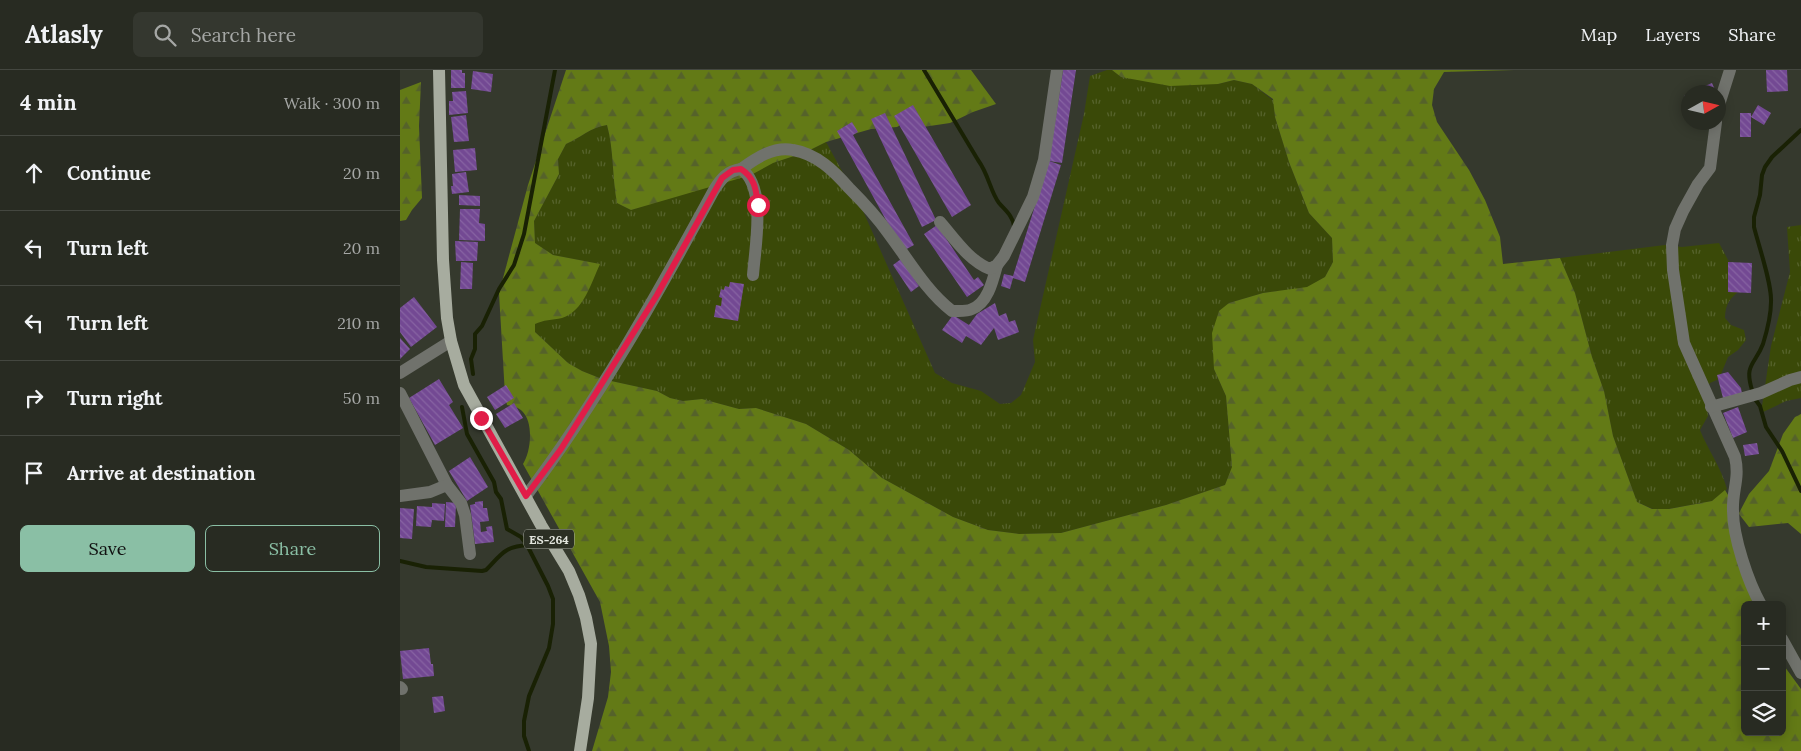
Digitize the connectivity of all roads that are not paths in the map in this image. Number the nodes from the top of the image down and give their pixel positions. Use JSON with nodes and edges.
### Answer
{"nodes":[{"id":1,"x":439,"y":70,"type":"edge"},
{"id":2,"x":1058,"y":70,"type":"edge"},
{"id":3,"x":1730,"y":70,"type":"edge"},
{"id":4,"x":1725,"y":85,"type":"edge"},
{"id":5,"x":1715,"y":130,"type":"edge"},
{"id":6,"x":741,"y":169,"type":"junction"},
{"id":7,"x":940,"y":222,"type":"dead end"},
{"id":8,"x":997,"y":265,"type":"junction"},
{"id":9,"x":753,"y":275,"type":"dead end"},
{"id":10,"x":451,"y":341,"type":"junction"},
{"id":11,"x":400,"y":373,"type":"edge"},
{"id":12,"x":1801,"y":377,"type":"edge"},
{"id":13,"x":400,"y":394,"type":"edge"},
{"id":14,"x":1711,"y":407,"type":"junction"},
{"id":15,"x":447,"y":485,"type":"junction"},
{"id":16,"x":400,"y":496,"type":"edge"},
{"id":17,"x":526,"y":496,"type":"junction"},
{"id":18,"x":470,"y":554,"type":"dead end"},
{"id":19,"x":1758,"y":601,"type":"edge"},
{"id":20,"x":1786,"y":646,"type":"edge"},
{"id":21,"x":1801,"y":673,"type":"edge"},
{"id":22,"x":580,"y":751,"type":"edge"}],
"edges":[{"from":1,"to":10,"type":"main road","number":"ES-264"},
{"from":2,"to":8,"type":"street"},
{"from":3,"to":4,"type":"street"},
{"from":5,"to":14,"type":"street"},
{"from":6,"to":8,"type":"street"},
{"from":6,"to":9,"type":"street"},
{"from":6,"to":17,"type":"street"},
{"from":7,"to":8,"type":"street"},
{"from":10,"to":11,"type":"street"},
{"from":10,"to":17,"type":"main road","number":"ES-264"},
{"from":12,"to":14,"type":"street"},
{"from":13,"to":15,"type":"street"},
{"from":14,"to":19,"type":"street"},
{"from":15,"to":16,"type":"street"},
{"from":15,"to":18,"type":"street"},
{"from":17,"to":22,"type":"main road","number":"ES-264"},
{"from":20,"to":21,"type":"street"}]}
